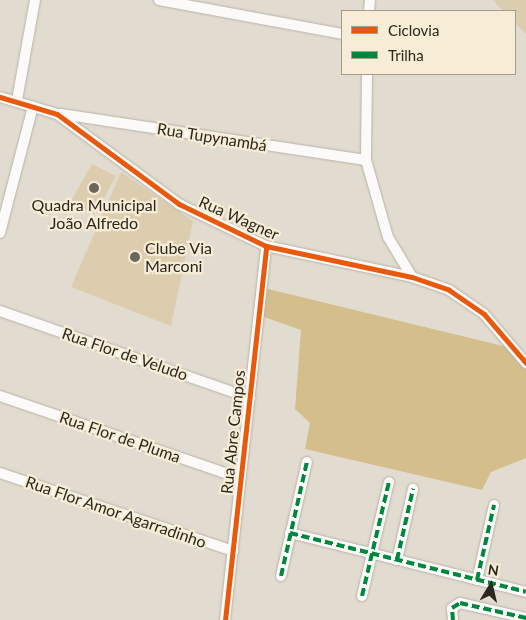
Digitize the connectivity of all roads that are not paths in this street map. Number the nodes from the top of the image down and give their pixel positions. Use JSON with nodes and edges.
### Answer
{"nodes":[{"id":1,"x":35,"y":0,"type":"edge"},
{"id":2,"x":159,"y":0,"type":"edge"},
{"id":3,"x":341,"y":34,"type":"edge"},
{"id":4,"x":367,"y":75,"type":"edge"},
{"id":5,"x":0,"y":97,"type":"edge"},
{"id":6,"x":18,"y":100,"type":"junction"},
{"id":7,"x":34,"y":106,"type":"junction"},
{"id":8,"x":57,"y":114,"type":"junction"},
{"id":9,"x":366,"y":160,"type":"junction"},
{"id":10,"x":0,"y":233,"type":"edge"},
{"id":11,"x":266,"y":246,"type":"junction"},
{"id":12,"x":412,"y":277,"type":"junction"},
{"id":13,"x":0,"y":311,"type":"edge"},
{"id":14,"x":526,"y":362,"type":"edge"},
{"id":15,"x":0,"y":396,"type":"edge"},
{"id":16,"x":250,"y":398,"type":"junction"},
{"id":17,"x":307,"y":462,"type":"dead end"},
{"id":18,"x":0,"y":473,"type":"edge"},
{"id":19,"x":240,"y":478,"type":"junction"},
{"id":20,"x":389,"y":482,"type":"dead end"},
{"id":21,"x":413,"y":489,"type":"dead end"},
{"id":22,"x":494,"y":505,"type":"dead end"},
{"id":23,"x":290,"y":533,"type":"junction"},
{"id":24,"x":233,"y":551,"type":"junction"},
{"id":25,"x":372,"y":554,"type":"junction"},
{"id":26,"x":397,"y":560,"type":"junction"},
{"id":27,"x":281,"y":576,"type":"dead end"},
{"id":28,"x":477,"y":580,"type":"junction"},
{"id":29,"x":526,"y":592,"type":"edge"},
{"id":30,"x":362,"y":596,"type":"dead end"},
{"id":31,"x":526,"y":618,"type":"edge"},
{"id":32,"x":225,"y":620,"type":"edge"},
{"id":33,"x":453,"y":620,"type":"edge"}],
"edges":[{"from":1,"to":6,"type":"street"},
{"from":2,"to":3,"type":"street"},
{"from":4,"to":9,"type":"street"},
{"from":5,"to":6,"type":"street","name":"Rua Wagner"},
{"from":6,"to":7,"type":"street","name":"Rua Wagner"},
{"from":7,"to":8,"type":"street","name":"Rua Wagner"},
{"from":7,"to":10,"type":"street"},
{"from":8,"to":9,"type":"street","name":"Rua Tupynambá"},
{"from":8,"to":11,"type":"street","name":"Rua Wagner"},
{"from":9,"to":12,"type":"street"},
{"from":11,"to":12,"type":"street","name":"Rua Wagner"},
{"from":11,"to":16,"type":"street","name":"Rua Abre Campos"},
{"from":12,"to":14,"type":"street","name":"Rua Wagner"},
{"from":13,"to":16,"type":"street","name":"Rua Flor de Veludo"},
{"from":15,"to":19,"type":"street","name":"Rua Flor de Pluma"},
{"from":16,"to":19,"type":"street","name":"Rua Abre Campos"},
{"from":17,"to":23,"type":"street"},
{"from":18,"to":24,"type":"street","name":"Rua Flor Amor Agarradinho"},
{"from":19,"to":24,"type":"street","name":"Rua Abre Campos"},
{"from":20,"to":25,"type":"street"},
{"from":21,"to":26,"type":"street"},
{"from":22,"to":28,"type":"street"},
{"from":23,"to":25,"type":"street"},
{"from":23,"to":27,"type":"street"},
{"from":24,"to":32,"type":"street","name":"Rua Abre Campos"},
{"from":25,"to":26,"type":"street"},
{"from":25,"to":30,"type":"street"},
{"from":26,"to":28,"type":"street"},
{"from":28,"to":29,"type":"street"},
{"from":31,"to":33,"type":"street"}]}
